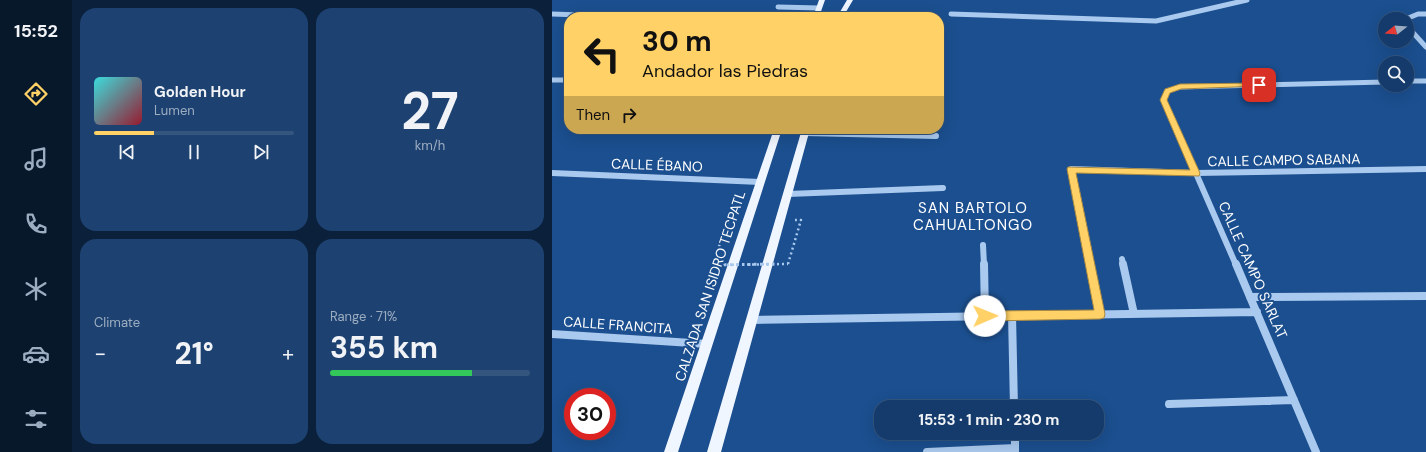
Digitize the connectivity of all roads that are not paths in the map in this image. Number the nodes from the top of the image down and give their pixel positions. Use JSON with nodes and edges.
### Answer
{"nodes":[{"id":1,"x":822,"y":0,"type":"edge"},
{"id":2,"x":850,"y":0,"type":"edge"},
{"id":3,"x":1247,"y":0,"type":"edge"},
{"id":4,"x":778,"y":7,"type":"dead end"},
{"id":5,"x":819,"y":8,"type":"junction"},
{"id":6,"x":818,"y":12,"type":"edge"},
{"id":7,"x":843,"y":12,"type":"edge"},
{"id":8,"x":552,"y":14,"type":"edge"},
{"id":9,"x":564,"y":14,"type":"edge"},
{"id":10,"x":951,"y":14,"type":"dead end"},
{"id":11,"x":1426,"y":14,"type":"edge"},
{"id":12,"x":1414,"y":15,"type":"edge"},
{"id":13,"x":1414,"y":34,"type":"edge"},
{"id":14,"x":1426,"y":47,"type":"edge"},
{"id":15,"x":552,"y":80,"type":"edge"},
{"id":16,"x":564,"y":80,"type":"edge"},
{"id":17,"x":1414,"y":81,"type":"edge"},
{"id":18,"x":1426,"y":81,"type":"edge"},
{"id":19,"x":1378,"y":82,"type":"edge"},
{"id":20,"x":776,"y":134,"type":"edge"},
{"id":21,"x":805,"y":134,"type":"edge"},
{"id":22,"x":884,"y":134,"type":"edge"},
{"id":23,"x":936,"y":136,"type":"dead end"},
{"id":24,"x":1426,"y":169,"type":"edge"},
{"id":25,"x":552,"y":173,"type":"edge"},
{"id":26,"x":1196,"y":173,"type":"junction"},
{"id":27,"x":760,"y":182,"type":"junction"},
{"id":28,"x":943,"y":188,"type":"dead end"},
{"id":29,"x":788,"y":194,"type":"junction"},
{"id":30,"x":983,"y":245,"type":"dead end"},
{"id":31,"x":1122,"y":259,"type":"dead end"},
{"id":32,"x":1426,"y":296,"type":"edge"},
{"id":33,"x":1250,"y":297,"type":"junction"},
{"id":34,"x":1257,"y":312,"type":"junction"},
{"id":35,"x":1100,"y":314,"type":"junction"},
{"id":36,"x":1134,"y":314,"type":"junction"},
{"id":37,"x":1012,"y":315,"type":"junction"},
{"id":38,"x":985,"y":316,"type":"junction"},
{"id":39,"x":751,"y":320,"type":"junction"},
{"id":40,"x":552,"y":334,"type":"edge"},
{"id":41,"x":707,"y":344,"type":"junction"},
{"id":42,"x":1014,"y":400,"type":"edge"},
{"id":43,"x":1294,"y":400,"type":"junction"},
{"id":44,"x":1169,"y":404,"type":"dead end"},
{"id":45,"x":1015,"y":450,"type":"edge"},
{"id":46,"x":671,"y":452,"type":"edge"},
{"id":47,"x":714,"y":452,"type":"edge"},
{"id":48,"x":927,"y":452,"type":"edge"},
{"id":49,"x":1316,"y":452,"type":"edge"}],
"edges":[{"from":1,"to":5,"type":"main road"},
{"from":2,"to":7,"type":"main road"},
{"from":3,"to":10,"type":"street"},
{"from":4,"to":5,"type":"street"},
{"from":5,"to":6,"type":"main road"},
{"from":8,"to":9,"type":"street"},
{"from":11,"to":12,"type":"street"},
{"from":13,"to":14,"type":"street"},
{"from":15,"to":16,"type":"street"},
{"from":17,"to":18,"type":"street"},
{"from":19,"to":26,"type":"street","name":"CALLE CAMPO SARLAT"},
{"from":20,"to":27,"type":"main road","name":"CALZADA SAN ISIDRO TECPATL"},
{"from":21,"to":29,"type":"main road"},
{"from":22,"to":23,"type":"street"},
{"from":24,"to":26,"type":"street","name":"CALLE CAMPO SABANA"},
{"from":25,"to":27,"type":"street","name":"CALLE ÉBANO"},
{"from":26,"to":33,"type":"street","name":"CALLE CAMPO SARLAT"},
{"from":26,"to":35,"type":"street","name":"CALLE CAMPO SABANA"},
{"from":27,"to":41,"type":"main road","name":"CALZADA SAN ISIDRO TECPATL"},
{"from":28,"to":29,"type":"street"},
{"from":29,"to":39,"type":"main road"},
{"from":30,"to":38,"type":"street"},
{"from":31,"to":36,"type":"street"},
{"from":32,"to":33,"type":"street"},
{"from":33,"to":34,"type":"street","name":"CALLE CAMPO SARLAT"},
{"from":34,"to":36,"type":"street"},
{"from":34,"to":43,"type":"street","name":"CALLE CAMPO SARLAT"},
{"from":35,"to":36,"type":"street"},
{"from":35,"to":37,"type":"street"},
{"from":37,"to":38,"type":"street"},
{"from":37,"to":42,"type":"street"},
{"from":38,"to":39,"type":"street"},
{"from":39,"to":47,"type":"main road"},
{"from":40,"to":41,"type":"street","name":"CALLE FRANCITA"},
{"from":41,"to":46,"type":"main road","name":"CALZADA SAN ISIDRO TECPATL"},
{"from":43,"to":44,"type":"street"},
{"from":43,"to":49,"type":"street","name":"CALLE CAMPO SARLAT"},
{"from":45,"to":48,"type":"street"}]}
